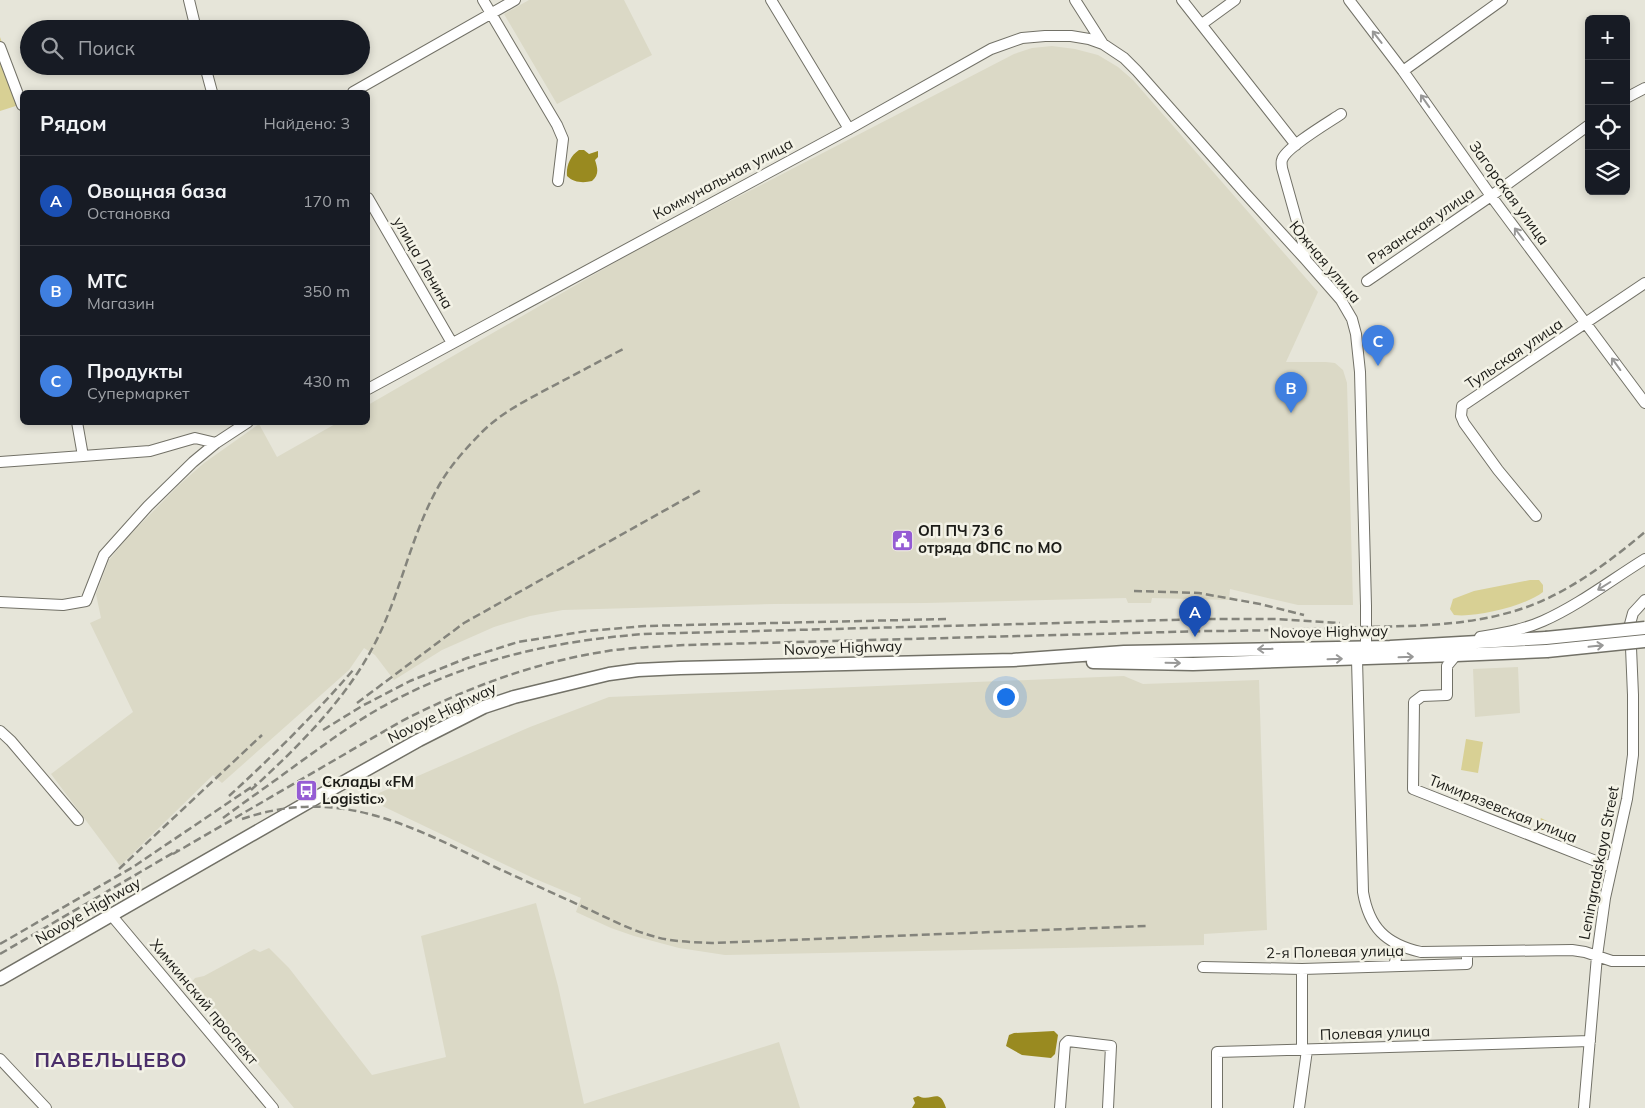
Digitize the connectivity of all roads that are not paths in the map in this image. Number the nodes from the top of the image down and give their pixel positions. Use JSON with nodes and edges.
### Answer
{"nodes":[{"id":1,"x":190,"y":0,"type":"edge"},
{"id":2,"x":483,"y":0,"type":"edge"},
{"id":3,"x":515,"y":0,"type":"edge"},
{"id":4,"x":771,"y":0,"type":"edge"},
{"id":5,"x":1075,"y":0,"type":"edge"},
{"id":6,"x":1182,"y":0,"type":"edge"},
{"id":7,"x":1234,"y":0,"type":"edge"},
{"id":8,"x":1349,"y":0,"type":"edge"},
{"id":9,"x":1502,"y":0,"type":"edge"},
{"id":10,"x":491,"y":14,"type":"junction"},
{"id":11,"x":194,"y":20,"type":"edge"},
{"id":12,"x":1202,"y":24,"type":"junction"},
{"id":13,"x":1102,"y":44,"type":"junction"},
{"id":14,"x":0,"y":47,"type":"edge"},
{"id":15,"x":1403,"y":71,"type":"junction"},
{"id":16,"x":207,"y":75,"type":"edge"},
{"id":17,"x":1645,"y":88,"type":"edge"},
{"id":18,"x":211,"y":90,"type":"edge"},
{"id":19,"x":357,"y":90,"type":"edge"},
{"id":20,"x":1630,"y":96,"type":"edge"},
{"id":21,"x":20,"y":100,"type":"edge"},
{"id":22,"x":1341,"y":114,"type":"dead end"},
{"id":23,"x":1585,"y":128,"type":"edge"},
{"id":24,"x":849,"y":129,"type":"junction"},
{"id":25,"x":1296,"y":144,"type":"junction"},
{"id":26,"x":558,"y":181,"type":"dead end"},
{"id":27,"x":1491,"y":196,"type":"junction"},
{"id":28,"x":370,"y":201,"type":"edge"},
{"id":29,"x":1306,"y":259,"type":"junction"},
{"id":30,"x":1367,"y":282,"type":"dead end"},
{"id":31,"x":1645,"y":283,"type":"edge"},
{"id":32,"x":1586,"y":323,"type":"junction"},
{"id":33,"x":452,"y":343,"type":"junction"},
{"id":34,"x":370,"y":388,"type":"edge"},
{"id":35,"x":1645,"y":403,"type":"edge"},
{"id":36,"x":77,"y":425,"type":"edge"},
{"id":37,"x":243,"y":425,"type":"edge"},
{"id":38,"x":216,"y":443,"type":"junction"},
{"id":39,"x":82,"y":456,"type":"junction"},
{"id":40,"x":0,"y":462,"type":"edge"},
{"id":41,"x":1536,"y":516,"type":"dead end"},
{"id":42,"x":1645,"y":559,"type":"edge"},
{"id":43,"x":1645,"y":600,"type":"edge"},
{"id":44,"x":0,"y":602,"type":"edge"},
{"id":45,"x":1645,"y":628,"type":"edge"},
{"id":46,"x":1645,"y":641,"type":"edge"},
{"id":47,"x":1547,"y":644,"type":"junction"},
{"id":48,"x":1436,"y":650,"type":"junction"},
{"id":49,"x":1363,"y":655,"type":"junction"},
{"id":50,"x":1456,"y":655,"type":"junction"},
{"id":51,"x":1447,"y":666,"type":"junction"},
{"id":52,"x":0,"y":732,"type":"edge"},
{"id":53,"x":78,"y":820,"type":"dead end"},
{"id":54,"x":1611,"y":868,"type":"junction"},
{"id":55,"x":112,"y":916,"type":"junction"},
{"id":56,"x":1467,"y":952,"type":"junction"},
{"id":57,"x":1397,"y":954,"type":"dead end"},
{"id":58,"x":1597,"y":956,"type":"junction"},
{"id":59,"x":1645,"y":961,"type":"edge"},
{"id":60,"x":1394,"y":966,"type":"junction"},
{"id":61,"x":1203,"y":967,"type":"dead end"},
{"id":62,"x":1302,"y":968,"type":"junction"},
{"id":63,"x":0,"y":979,"type":"edge"},
{"id":64,"x":1590,"y":1041,"type":"junction"},
{"id":65,"x":1304,"y":1050,"type":"junction"},
{"id":66,"x":0,"y":1060,"type":"edge"},
{"id":67,"x":46,"y":1108,"type":"edge"},
{"id":68,"x":273,"y":1108,"type":"edge"},
{"id":69,"x":1060,"y":1108,"type":"edge"},
{"id":70,"x":1108,"y":1108,"type":"edge"},
{"id":71,"x":1217,"y":1108,"type":"edge"},
{"id":72,"x":1299,"y":1108,"type":"edge"},
{"id":73,"x":1584,"y":1108,"type":"edge"}],
"edges":[{"from":1,"to":11,"type":"street"},
{"from":2,"to":10,"type":"street"},
{"from":3,"to":10,"type":"street"},
{"from":4,"to":24,"type":"street"},
{"from":5,"to":13,"type":"street"},
{"from":6,"to":12,"type":"street"},
{"from":7,"to":12,"type":"street"},
{"from":15,"to":8,"type":"street","name":"Загорская улица","one_way":true},
{"from":9,"to":15,"type":"street"},
{"from":10,"to":19,"type":"street"},
{"from":10,"to":26,"type":"street"},
{"from":12,"to":25,"type":"street"},
{"from":13,"to":24,"type":"street","name":"Коммунальная улица"},
{"from":13,"to":29,"type":"street","name":"Южная улица"},
{"from":14,"to":21,"type":"street"},
{"from":27,"to":15,"type":"street","name":"Загорская улица","one_way":true},
{"from":16,"to":18,"type":"street"},
{"from":17,"to":20,"type":"street"},
{"from":22,"to":25,"type":"street"},
{"from":23,"to":27,"type":"street","name":"Рязанская улица"},
{"from":24,"to":33,"type":"street","name":"Коммунальная улица"},
{"from":25,"to":29,"type":"street"},
{"from":27,"to":30,"type":"street","name":"Рязанская улица"},
{"from":32,"to":27,"type":"street","name":"Загорская улица","one_way":true},
{"from":28,"to":33,"type":"street","name":"улица Ленина"},
{"from":29,"to":49,"type":"street","name":"Южная улица"},
{"from":31,"to":32,"type":"street","name":"Тульская улица"},
{"from":35,"to":32,"type":"street","name":"Загорская улица","one_way":true},
{"from":32,"to":41,"type":"street","name":"Тульская улица"},
{"from":33,"to":34,"type":"street","name":"Коммунальная улица"},
{"from":36,"to":39,"type":"street"},
{"from":37,"to":38,"type":"street"},
{"from":38,"to":39,"type":"street"},
{"from":38,"to":44,"type":"street"},
{"from":39,"to":40,"type":"street"},
{"from":42,"to":48,"type":"street","one_way":true},
{"from":43,"to":54,"type":"street","name":"Leningradskaya Street"},
{"from":45,"to":47,"type":"main road","name":"Novoye Highway","bridge":true},
{"from":47,"to":46,"type":"main road","name":"Novoye Highway","one_way":true,"bridge":true},
{"from":47,"to":48,"type":"main road","name":"Novoye Highway"},
{"from":47,"to":50,"type":"main road","name":"Novoye Highway"},
{"from":48,"to":49,"type":"main road","name":"Novoye Highway"},
{"from":48,"to":50,"type":"main road","name":"Novoye Highway"},
{"from":48,"to":51,"type":"street"},
{"from":49,"to":55,"type":"main road","name":"Novoye Highway"},
{"from":49,"to":56,"type":"street","name":"Южная улица"},
{"from":50,"to":51,"type":"street"},
{"from":51,"to":54,"type":"street","name":"Тимирязевская улица"},
{"from":52,"to":53,"type":"street"},
{"from":54,"to":58,"type":"street","name":"Leningradskaya Street"},
{"from":55,"to":63,"type":"main road","name":"Novoye Highway"},
{"from":55,"to":68,"type":"street","name":"Химкинский проспект"},
{"from":56,"to":58,"type":"street","name":"Южная улица"},
{"from":56,"to":60,"type":"street","name":"2-я Полевая улица"},
{"from":57,"to":60,"type":"street"},
{"from":58,"to":59,"type":"street"},
{"from":58,"to":64,"type":"street","name":"Leningradskaya Street"},
{"from":60,"to":62,"type":"street","name":"2-я Полевая улица"},
{"from":61,"to":62,"type":"street","name":"2-я Полевая улица"},
{"from":62,"to":65,"type":"street"},
{"from":64,"to":65,"type":"street","name":"Полевая улица"},
{"from":64,"to":73,"type":"street","name":"Leningradskaya Street"},
{"from":65,"to":71,"type":"street","name":"Полевая улица"},
{"from":65,"to":72,"type":"street"},
{"from":66,"to":67,"type":"street"},
{"from":69,"to":70,"type":"street"}]}
